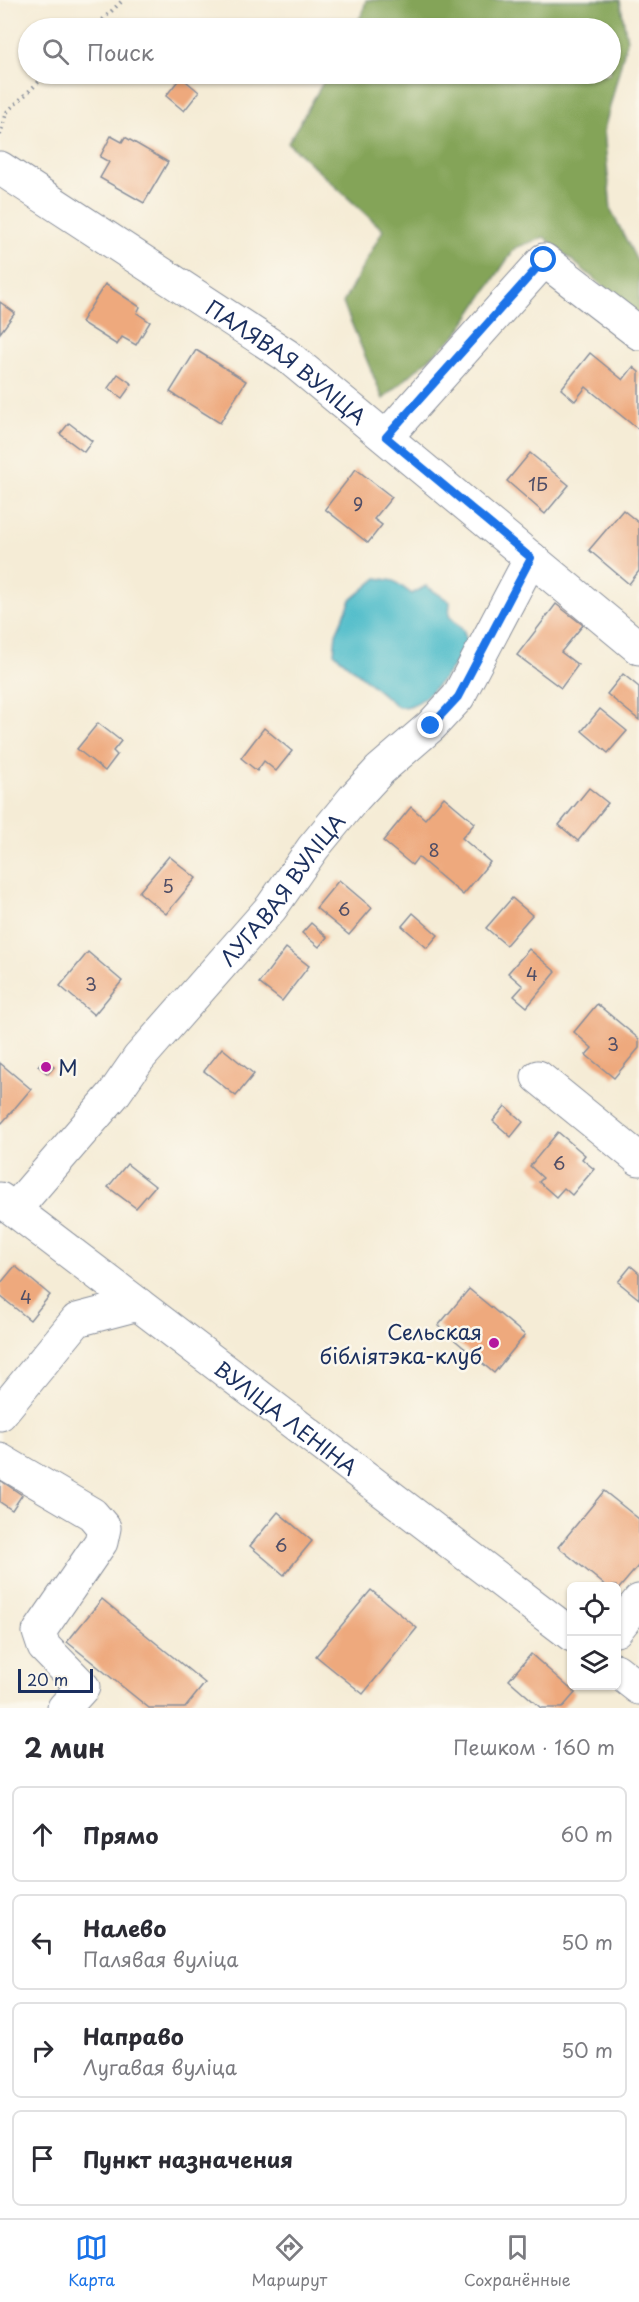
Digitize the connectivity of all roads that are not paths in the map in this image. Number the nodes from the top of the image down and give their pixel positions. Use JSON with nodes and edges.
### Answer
{"nodes":[{"id":1,"x":0,"y":168,"type":"edge"},
{"id":2,"x":639,"y":333,"type":"edge"},
{"id":3,"x":386,"y":437,"type":"junction"},
{"id":4,"x":531,"y":558,"type":"junction"},
{"id":5,"x":639,"y":648,"type":"edge"},
{"id":6,"x":538,"y":1077,"type":"dead end"},
{"id":7,"x":639,"y":1159,"type":"edge"},
{"id":8,"x":7,"y":1204,"type":"edge"},
{"id":9,"x":84,"y":1262,"type":"junction"},
{"id":10,"x":138,"y":1304,"type":"junction"},
{"id":11,"x":77,"y":1320,"type":"junction"},
{"id":12,"x":0,"y":1414,"type":"edge"},
{"id":13,"x":0,"y":1460,"type":"edge"},
{"id":14,"x":639,"y":1601,"type":"edge"},
{"id":15,"x":621,"y":1624,"type":"edge"},
{"id":16,"x":567,"y":1631,"type":"edge"},
{"id":17,"x":621,"y":1674,"type":"edge"},
{"id":18,"x":639,"y":1688,"type":"edge"},
{"id":19,"x":64,"y":1708,"type":"edge"}],
"edges":[{"from":1,"to":3,"type":"street","name":"ПАЛЯВАЯ ВУЛІЦА"},
{"from":2,"to":3,"type":"street"},
{"from":3,"to":4,"type":"street","name":"ПАЛЯВАЯ ВУЛІЦА"},
{"from":4,"to":5,"type":"street","name":"ПАЛЯВАЯ ВУЛІЦА"},
{"from":4,"to":8,"type":"street","name":"ЛУГАВАЯ ВУЛІЦА"},
{"from":6,"to":7,"type":"street"},
{"from":8,"to":9,"type":"street","name":"ВУЛІЦА ЛЕНІНА"},
{"from":9,"to":10,"type":"street","name":"ВУЛІЦА ЛЕНІНА"},
{"from":9,"to":11,"type":"street"},
{"from":10,"to":11,"type":"street"},
{"from":10,"to":16,"type":"street","name":"ВУЛІЦА ЛЕНІНА"},
{"from":11,"to":12,"type":"street"},
{"from":13,"to":19,"type":"street"},
{"from":14,"to":15,"type":"street"},
{"from":17,"to":18,"type":"street"}]}
